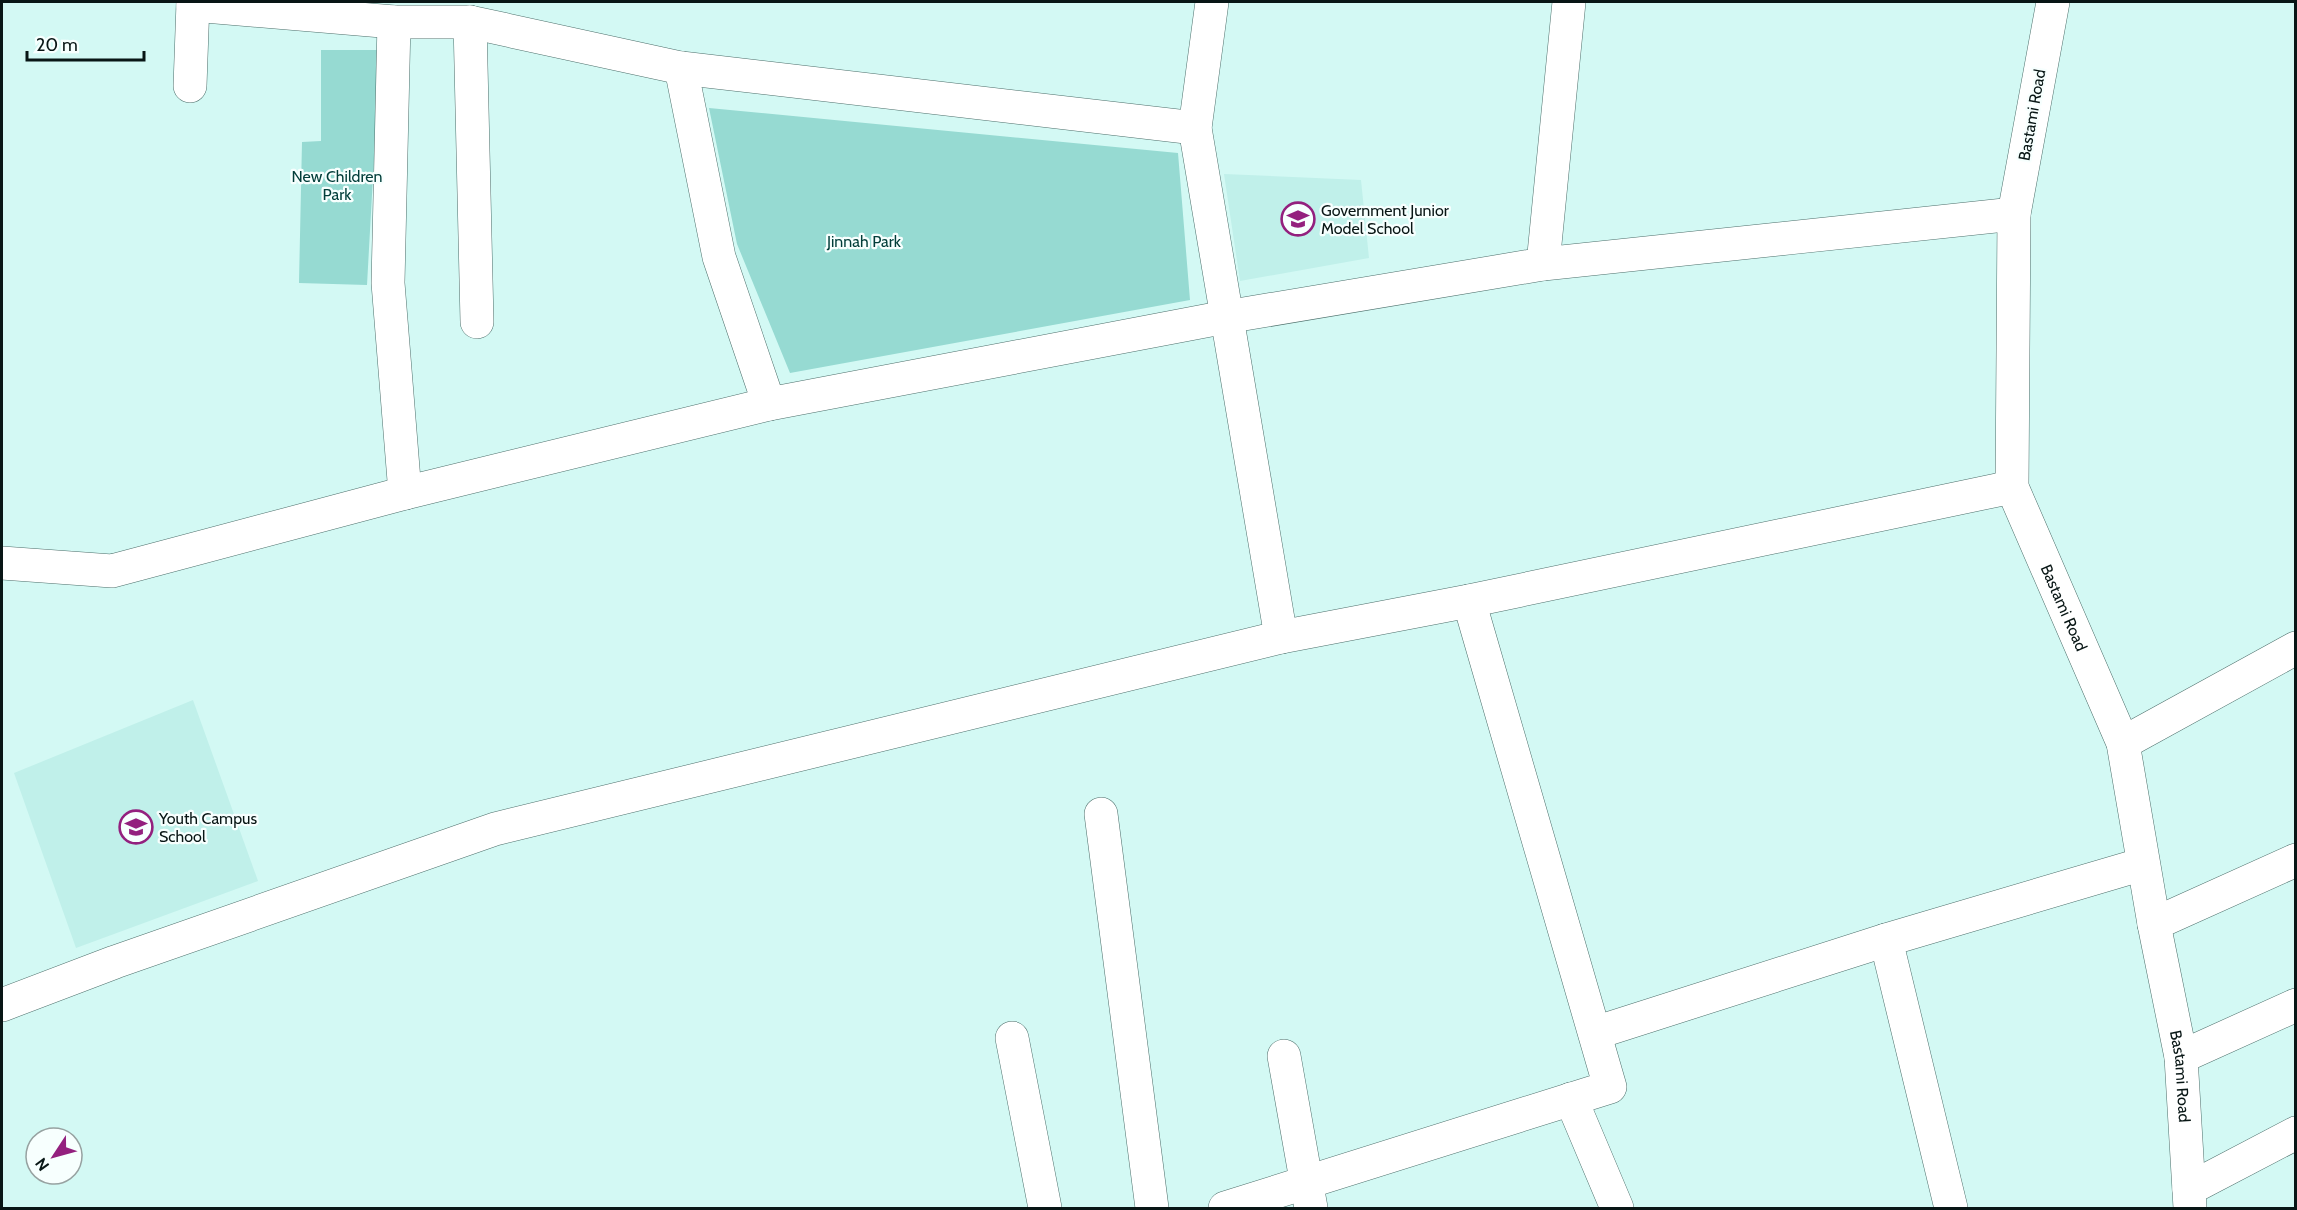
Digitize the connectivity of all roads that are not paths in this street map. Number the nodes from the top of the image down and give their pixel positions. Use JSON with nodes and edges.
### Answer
{"nodes":[{"id":1,"x":1212,"y":2,"type":"edge"},
{"id":2,"x":1569,"y":2,"type":"edge"},
{"id":3,"x":2053,"y":2,"type":"edge"},
{"id":4,"x":193,"y":3,"type":"edge"},
{"id":5,"x":394,"y":22,"type":"junction"},
{"id":6,"x":470,"y":22,"type":"junction"},
{"id":7,"x":681,"y":68,"type":"junction"},
{"id":8,"x":190,"y":86,"type":"dead end"},
{"id":9,"x":1195,"y":128,"type":"junction"},
{"id":10,"x":2014,"y":214,"type":"junction"},
{"id":11,"x":1543,"y":264,"type":"junction"},
{"id":12,"x":1226,"y":317,"type":"junction"},
{"id":13,"x":477,"y":322,"type":"dead end"},
{"id":14,"x":769,"y":404,"type":"junction"},
{"id":15,"x":2012,"y":487,"type":"junction"},
{"id":16,"x":405,"y":493,"type":"junction"},
{"id":17,"x":2,"y":563,"type":"edge"},
{"id":18,"x":1469,"y":601,"type":"junction"},
{"id":19,"x":1281,"y":637,"type":"junction"},
{"id":20,"x":2295,"y":648,"type":"edge"},
{"id":21,"x":2123,"y":743,"type":"junction"},
{"id":22,"x":1101,"y":814,"type":"dead end"},
{"id":23,"x":2295,"y":860,"type":"edge"},
{"id":24,"x":2143,"y":864,"type":"junction"},
{"id":25,"x":2154,"y":924,"type":"junction"},
{"id":26,"x":1886,"y":940,"type":"junction"},
{"id":27,"x":2,"y":1005,"type":"edge"},
{"id":28,"x":2295,"y":1005,"type":"edge"},
{"id":29,"x":1595,"y":1033,"type":"junction"},
{"id":30,"x":1012,"y":1038,"type":"dead end"},
{"id":31,"x":1284,"y":1056,"type":"dead end"},
{"id":32,"x":2181,"y":1057,"type":"junction"},
{"id":33,"x":1571,"y":1099,"type":"junction"},
{"id":34,"x":2295,"y":1133,"type":"edge"},
{"id":35,"x":1309,"y":1196,"type":"edge"},
{"id":36,"x":2189,"y":1199,"type":"edge"},
{"id":37,"x":1045,"y":1209,"type":"edge"},
{"id":38,"x":1152,"y":1209,"type":"edge"},
{"id":39,"x":1225,"y":1209,"type":"edge"},
{"id":40,"x":1617,"y":1209,"type":"edge"},
{"id":41,"x":1951,"y":1209,"type":"edge"}],
"edges":[{"from":1,"to":9,"type":"street"},
{"from":2,"to":11,"type":"street"},
{"from":3,"to":10,"type":"street","name":"Bastami Road"},
{"from":4,"to":5,"type":"street"},
{"from":4,"to":8,"type":"street"},
{"from":5,"to":6,"type":"street"},
{"from":5,"to":16,"type":"street"},
{"from":6,"to":7,"type":"street"},
{"from":6,"to":13,"type":"street"},
{"from":7,"to":9,"type":"street"},
{"from":7,"to":14,"type":"street"},
{"from":9,"to":12,"type":"street"},
{"from":10,"to":11,"type":"street"},
{"from":10,"to":15,"type":"street","name":"Bastami Road"},
{"from":11,"to":12,"type":"street"},
{"from":12,"to":14,"type":"street"},
{"from":12,"to":19,"type":"street"},
{"from":14,"to":16,"type":"street"},
{"from":15,"to":18,"type":"street"},
{"from":15,"to":21,"type":"street","name":"Bastami Road"},
{"from":16,"to":17,"type":"street"},
{"from":18,"to":19,"type":"street"},
{"from":18,"to":29,"type":"street"},
{"from":19,"to":27,"type":"street"},
{"from":20,"to":21,"type":"street"},
{"from":21,"to":24,"type":"street","name":"Bastami Road"},
{"from":22,"to":38,"type":"street"},
{"from":23,"to":25,"type":"street"},
{"from":24,"to":25,"type":"street","name":"Bastami Road"},
{"from":24,"to":26,"type":"street"},
{"from":25,"to":32,"type":"street","name":"Bastami Road"},
{"from":26,"to":29,"type":"street"},
{"from":26,"to":41,"type":"street"},
{"from":28,"to":32,"type":"street"},
{"from":29,"to":33,"type":"street"},
{"from":30,"to":37,"type":"street"},
{"from":31,"to":35,"type":"street"},
{"from":32,"to":36,"type":"street","name":"Bastami Road"},
{"from":33,"to":35,"type":"street"},
{"from":33,"to":40,"type":"street"},
{"from":34,"to":36,"type":"street"},
{"from":35,"to":39,"type":"street"}]}
